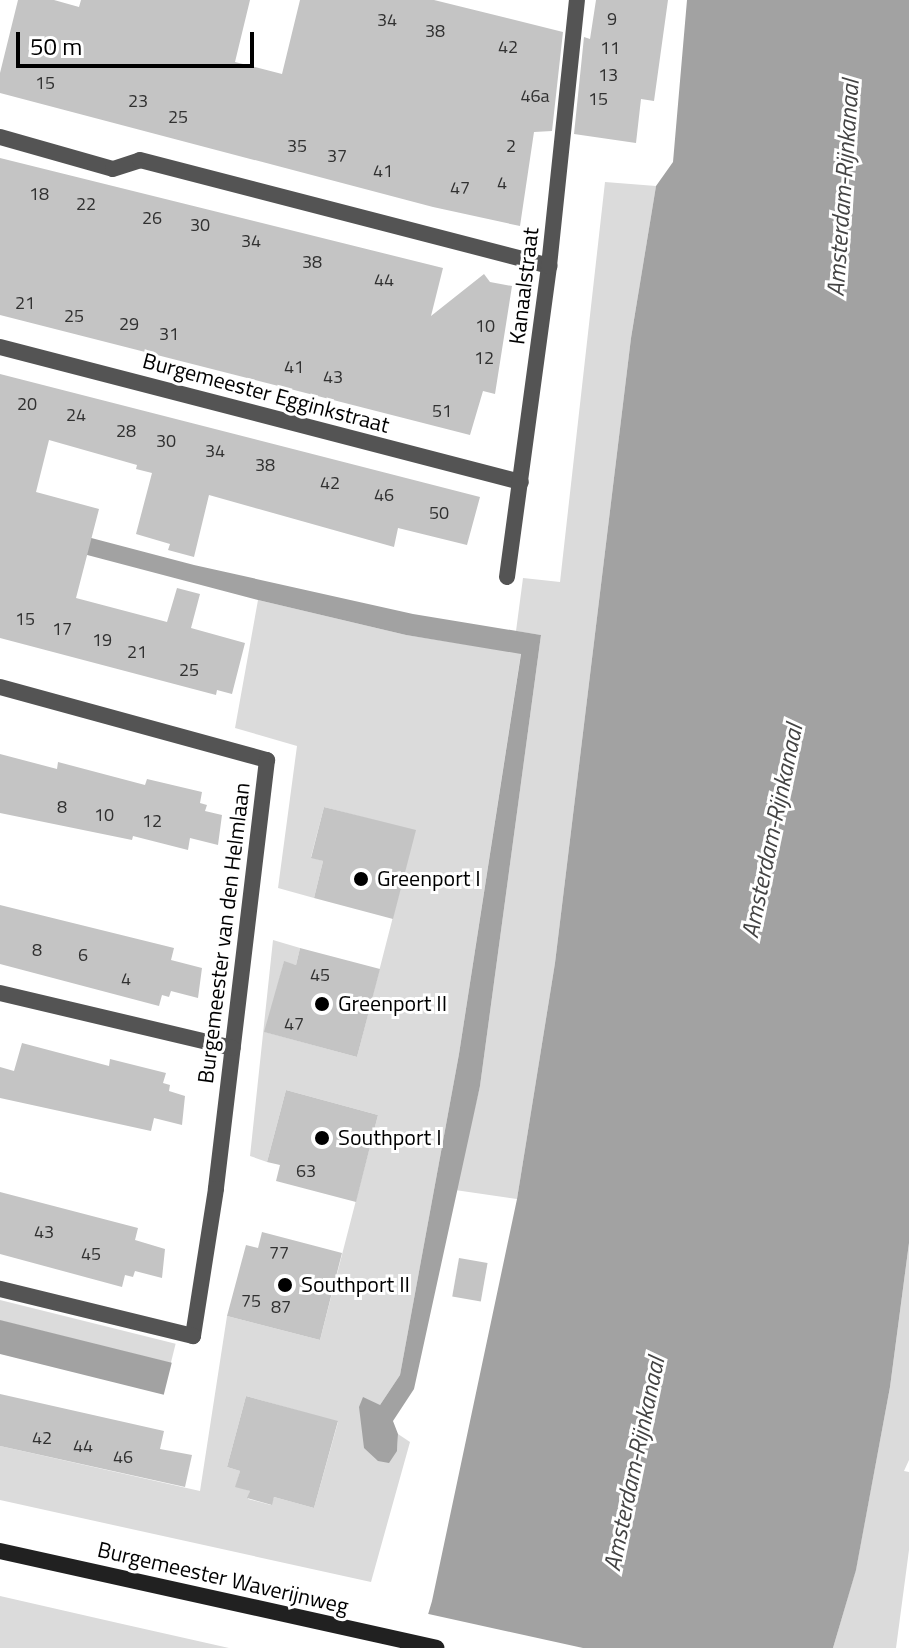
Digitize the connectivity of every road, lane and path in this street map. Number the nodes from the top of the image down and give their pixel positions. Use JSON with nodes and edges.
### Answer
{"nodes":[{"id":1,"x":576,"y":0,"type":"edge"},
{"id":2,"x":0,"y":137,"type":"edge"},
{"id":3,"x":549,"y":266,"type":"junction"},
{"id":4,"x":0,"y":347,"type":"edge"},
{"id":5,"x":521,"y":482,"type":"junction"},
{"id":6,"x":507,"y":577,"type":"dead end"},
{"id":7,"x":0,"y":687,"type":"edge"},
{"id":8,"x":0,"y":993,"type":"edge"},
{"id":9,"x":233,"y":1048,"type":"junction"},
{"id":10,"x":0,"y":1289,"type":"edge"},
{"id":11,"x":0,"y":1551,"type":"edge"},
{"id":12,"x":436,"y":1648,"type":"edge"}],
"edges":[{"from":1,"to":3,"type":"street","name":"Kanaalstraat"},
{"from":2,"to":3,"type":"street"},
{"from":3,"to":5,"type":"street","name":"Kanaalstraat"},
{"from":4,"to":5,"type":"street","name":"Burgemeester Egginkstraat"},
{"from":5,"to":6,"type":"street","name":"Kanaalstraat"},
{"from":7,"to":9,"type":"street","name":"Burgemeester van den Helmlaan"},
{"from":8,"to":9,"type":"street"},
{"from":9,"to":10,"type":"street","name":"Burgemeester van den Helmlaan"},
{"from":11,"to":12,"type":"main road","name":"Burgemeester Waverijnweg"}]}
